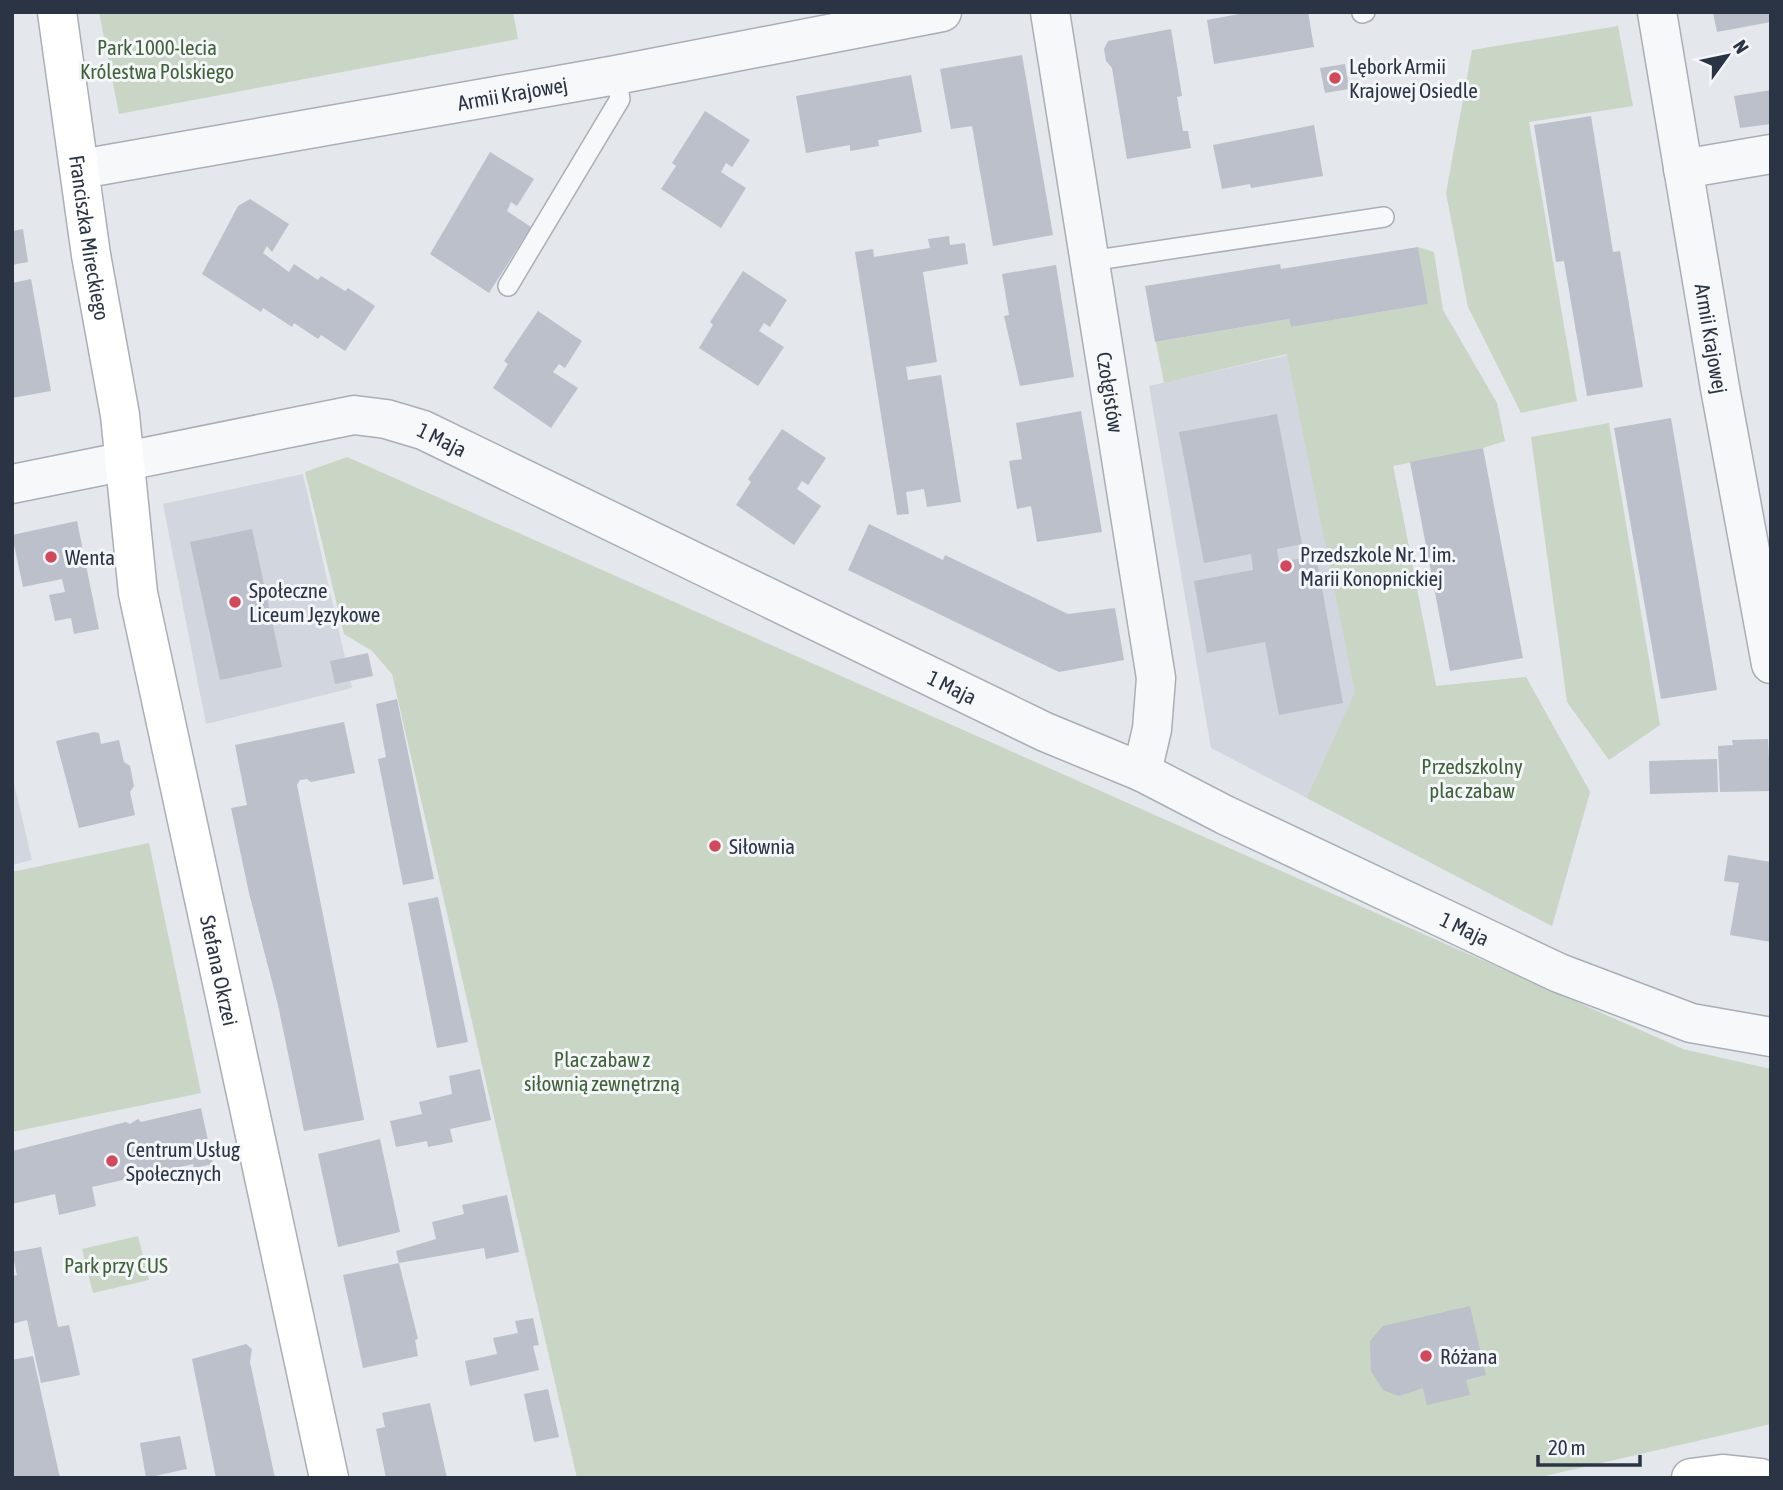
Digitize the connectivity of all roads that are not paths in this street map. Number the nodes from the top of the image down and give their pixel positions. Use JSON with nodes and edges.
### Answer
{"nodes":[{"id":1,"x":57,"y":12,"type":"edge"},
{"id":2,"x":942,"y":12,"type":"edge"},
{"id":3,"x":1050,"y":12,"type":"edge"},
{"id":4,"x":1657,"y":12,"type":"edge"},
{"id":5,"x":616,"y":75,"type":"junction"},
{"id":6,"x":1771,"y":154,"type":"edge"},
{"id":7,"x":81,"y":169,"type":"junction"},
{"id":8,"x":1683,"y":169,"type":"junction"},
{"id":9,"x":1384,"y":217,"type":"dead end"},
{"id":10,"x":1090,"y":261,"type":"junction"},
{"id":11,"x":508,"y":286,"type":"dead end"},
{"id":12,"x":124,"y":461,"type":"junction"},
{"id":13,"x":12,"y":484,"type":"edge"},
{"id":14,"x":1771,"y":664,"type":"edge"},
{"id":15,"x":1142,"y":772,"type":"junction"},
{"id":16,"x":1771,"y":1037,"type":"edge"},
{"id":17,"x":328,"y":1478,"type":"edge"},
{"id":18,"x":1691,"y":1478,"type":"edge"},
{"id":19,"x":1760,"y":1478,"type":"edge"}],
"edges":[{"from":1,"to":7,"type":"street","name":"Franciszka Mireckiego"},
{"from":2,"to":5,"type":"street","name":"Armii Krajowej"},
{"from":3,"to":10,"type":"street","name":"Czołgistów"},
{"from":4,"to":8,"type":"street","name":"Armii Krajowej"},
{"from":5,"to":7,"type":"street","name":"Armii Krajowej"},
{"from":5,"to":11,"type":"lane"},
{"from":6,"to":8,"type":"street"},
{"from":7,"to":12,"type":"street","name":"Franciszka Mireckiego"},
{"from":8,"to":14,"type":"street","name":"Armii Krajowej"},
{"from":9,"to":10,"type":"lane"},
{"from":10,"to":15,"type":"street","name":"Czołgistów"},
{"from":12,"to":13,"type":"street","name":"1 Maja"},
{"from":12,"to":15,"type":"street","name":"1 Maja"},
{"from":12,"to":17,"type":"street","name":"Stefana Okrzei"},
{"from":15,"to":16,"type":"street","name":"1 Maja"},
{"from":18,"to":19,"type":"street"}]}
